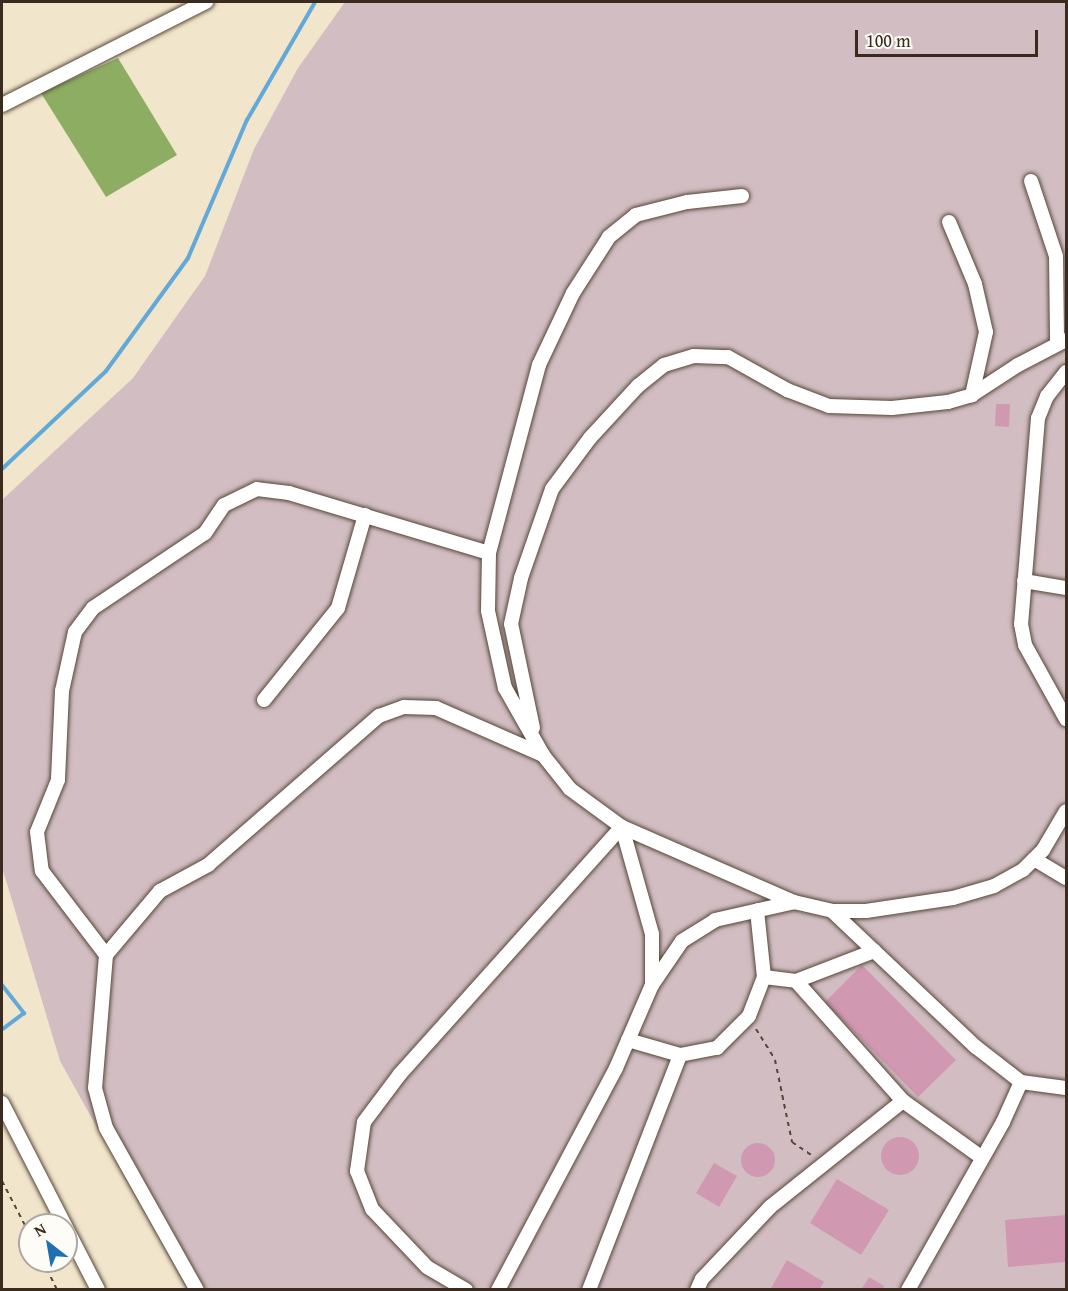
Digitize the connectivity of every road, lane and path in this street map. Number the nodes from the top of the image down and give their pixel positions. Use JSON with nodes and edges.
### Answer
{"nodes":[{"id":1,"x":206,"y":2,"type":"edge"},
{"id":2,"x":2,"y":105,"type":"edge"},
{"id":3,"x":1031,"y":181,"type":"dead end"},
{"id":4,"x":742,"y":196,"type":"dead end"},
{"id":5,"x":949,"y":222,"type":"dead end"},
{"id":6,"x":1062,"y":341,"type":"edge"},
{"id":7,"x":1066,"y":372,"type":"edge"},
{"id":8,"x":972,"y":395,"type":"junction"},
{"id":9,"x":365,"y":515,"type":"junction"},
{"id":10,"x":489,"y":554,"type":"junction"},
{"id":11,"x":1024,"y":581,"type":"junction"},
{"id":12,"x":1066,"y":588,"type":"edge"},
{"id":13,"x":264,"y":700,"type":"dead end"},
{"id":14,"x":1066,"y":719,"type":"edge"},
{"id":15,"x":543,"y":755,"type":"junction"},
{"id":16,"x":1066,"y":811,"type":"edge"},
{"id":17,"x":622,"y":827,"type":"junction"},
{"id":18,"x":1034,"y":859,"type":"junction"},
{"id":19,"x":1066,"y":878,"type":"edge"},
{"id":20,"x":794,"y":902,"type":"junction"},
{"id":21,"x":757,"y":910,"type":"junction"},
{"id":22,"x":832,"y":911,"type":"junction"},
{"id":23,"x":874,"y":951,"type":"junction"},
{"id":24,"x":106,"y":956,"type":"junction"},
{"id":25,"x":764,"y":977,"type":"junction"},
{"id":26,"x":796,"y":981,"type":"junction"},
{"id":27,"x":652,"y":985,"type":"junction"},
{"id":28,"x":749,"y":1016,"type":"junction"},
{"id":29,"x":628,"y":1040,"type":"junction"},
{"id":30,"x":680,"y":1055,"type":"junction"},
{"id":31,"x":1021,"y":1082,"type":"junction"},
{"id":32,"x":1066,"y":1088,"type":"edge"},
{"id":33,"x":903,"y":1101,"type":"junction"},
{"id":34,"x":2,"y":1103,"type":"edge"},
{"id":35,"x":981,"y":1157,"type":"junction"},
{"id":36,"x":824,"y":1164,"type":"junction"},
{"id":37,"x":2,"y":1181,"type":"edge"},
{"id":38,"x":19,"y":1213,"type":"edge"},
{"id":39,"x":49,"y":1273,"type":"edge"},
{"id":40,"x":913,"y":1288,"type":"edge"},
{"id":41,"x":57,"y":1290,"type":"edge"},
{"id":42,"x":98,"y":1290,"type":"edge"},
{"id":43,"x":197,"y":1290,"type":"edge"},
{"id":44,"x":466,"y":1290,"type":"edge"},
{"id":45,"x":498,"y":1290,"type":"edge"},
{"id":46,"x":589,"y":1290,"type":"edge"},
{"id":47,"x":698,"y":1290,"type":"edge"}],
"edges":[{"from":1,"to":2,"type":"street"},
{"from":3,"to":6,"type":"street"},
{"from":4,"to":10,"type":"street"},
{"from":5,"to":8,"type":"street"},
{"from":6,"to":8,"type":"street"},
{"from":7,"to":11,"type":"street"},
{"from":8,"to":15,"type":"street"},
{"from":9,"to":10,"type":"street"},
{"from":9,"to":13,"type":"street"},
{"from":9,"to":24,"type":"street"},
{"from":10,"to":15,"type":"street"},
{"from":11,"to":12,"type":"street"},
{"from":11,"to":14,"type":"street"},
{"from":15,"to":17,"type":"street"},
{"from":15,"to":24,"type":"street"},
{"from":16,"to":18,"type":"street"},
{"from":17,"to":20,"type":"street"},
{"from":17,"to":27,"type":"street"},
{"from":17,"to":44,"type":"street"},
{"from":18,"to":19,"type":"street"},
{"from":18,"to":22,"type":"street"},
{"from":20,"to":21,"type":"street"},
{"from":20,"to":22,"type":"street"},
{"from":21,"to":25,"type":"street"},
{"from":21,"to":27,"type":"street"},
{"from":22,"to":23,"type":"street"},
{"from":23,"to":26,"type":"street"},
{"from":23,"to":31,"type":"street"},
{"from":24,"to":43,"type":"street"},
{"from":25,"to":26,"type":"street"},
{"from":25,"to":28,"type":"street"},
{"from":26,"to":33,"type":"street"},
{"from":27,"to":29,"type":"street"},
{"from":28,"to":30,"type":"street"},
{"from":28,"to":36,"type":"path"},
{"from":29,"to":30,"type":"street"},
{"from":29,"to":45,"type":"street"},
{"from":30,"to":46,"type":"street"},
{"from":31,"to":32,"type":"street"},
{"from":31,"to":35,"type":"street"},
{"from":33,"to":35,"type":"street"},
{"from":33,"to":36,"type":"street"},
{"from":34,"to":42,"type":"street"},
{"from":35,"to":40,"type":"street"},
{"from":36,"to":47,"type":"street"},
{"from":37,"to":38,"type":"path"},
{"from":39,"to":41,"type":"path"}]}
